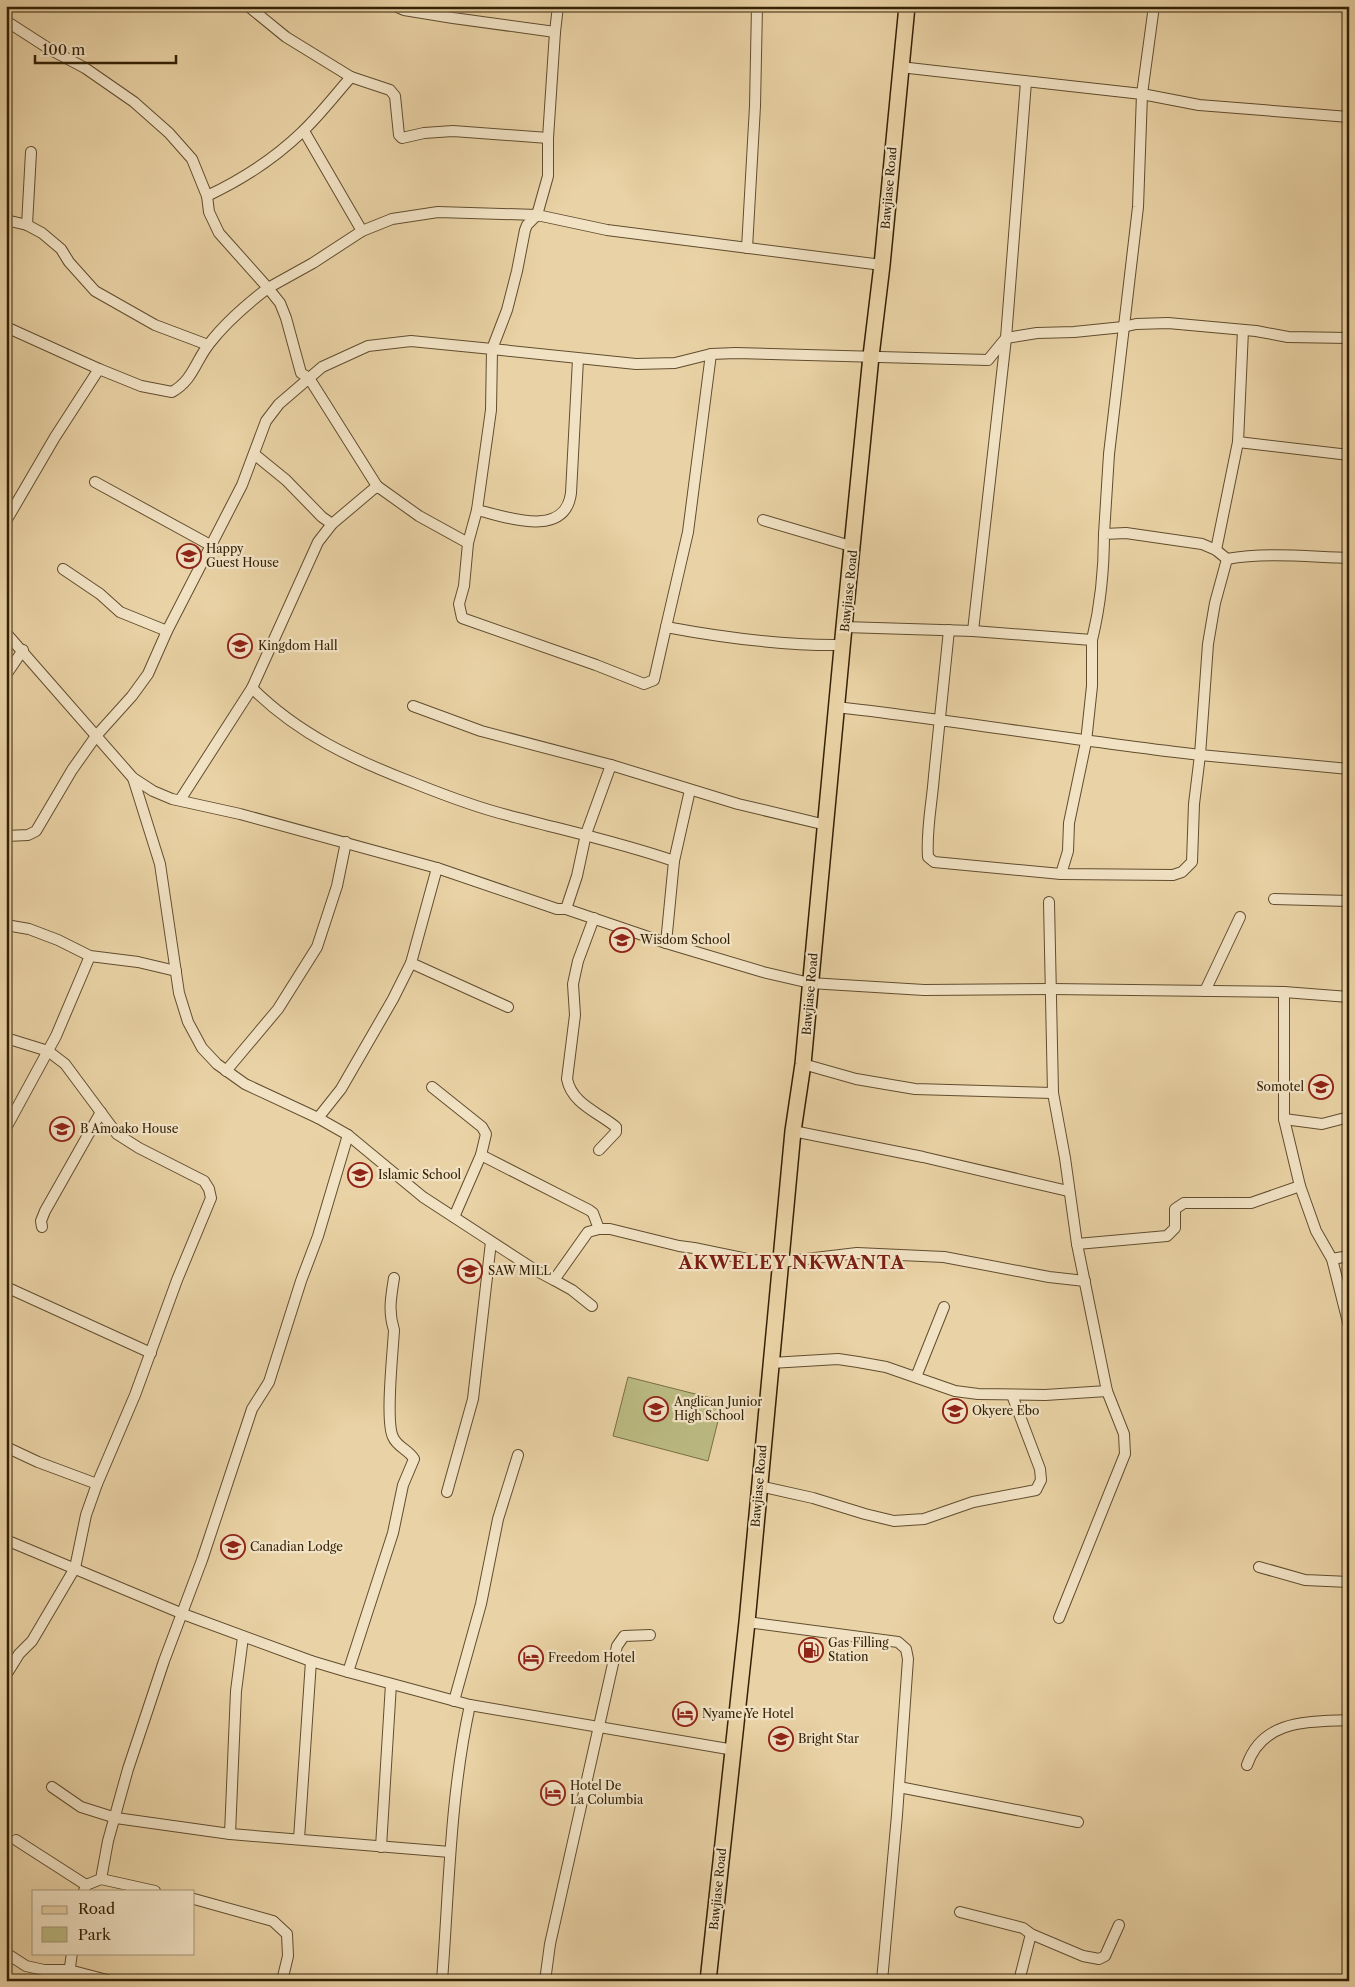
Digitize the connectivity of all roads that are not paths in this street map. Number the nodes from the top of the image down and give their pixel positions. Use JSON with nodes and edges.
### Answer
{"nodes":[{"id":1,"x":248,"y":6,"type":"edge"},
{"id":2,"x":395,"y":6,"type":"edge"},
{"id":3,"x":558,"y":6,"type":"edge"},
{"id":4,"x":757,"y":6,"type":"edge"},
{"id":5,"x":907,"y":6,"type":"edge"},
{"id":6,"x":1154,"y":6,"type":"edge"},
{"id":7,"x":6,"y":21,"type":"edge"},
{"id":8,"x":555,"y":32,"type":"junction"},
{"id":9,"x":900,"y":67,"type":"junction"},
{"id":10,"x":351,"y":77,"type":"junction"},
{"id":11,"x":1026,"y":82,"type":"junction"},
{"id":12,"x":1142,"y":94,"type":"junction"},
{"id":13,"x":1349,"y":117,"type":"edge"},
{"id":14,"x":304,"y":131,"type":"junction"},
{"id":15,"x":548,"y":138,"type":"junction"},
{"id":16,"x":31,"y":152,"type":"dead end"},
{"id":17,"x":207,"y":196,"type":"junction"},
{"id":18,"x":537,"y":215,"type":"junction"},
{"id":19,"x":6,"y":220,"type":"edge"},
{"id":20,"x":27,"y":225,"type":"junction"},
{"id":21,"x":362,"y":231,"type":"junction"},
{"id":22,"x":747,"y":248,"type":"junction"},
{"id":23,"x":882,"y":265,"type":"junction"},
{"id":24,"x":268,"y":288,"type":"junction"},
{"id":25,"x":6,"y":327,"type":"edge"},
{"id":26,"x":1123,"y":327,"type":"junction"},
{"id":27,"x":1243,"y":330,"type":"junction"},
{"id":28,"x":1006,"y":338,"type":"junction"},
{"id":29,"x":1349,"y":338,"type":"edge"},
{"id":30,"x":208,"y":345,"type":"junction"},
{"id":31,"x":492,"y":349,"type":"junction"},
{"id":32,"x":711,"y":354,"type":"junction"},
{"id":33,"x":871,"y":356,"type":"junction"},
{"id":34,"x":578,"y":359,"type":"junction"},
{"id":35,"x":99,"y":368,"type":"junction"},
{"id":36,"x":309,"y":378,"type":"junction"},
{"id":37,"x":1238,"y":442,"type":"junction"},
{"id":38,"x":254,"y":454,"type":"junction"},
{"id":39,"x":1349,"y":455,"type":"edge"},
{"id":40,"x":95,"y":482,"type":"dead end"},
{"id":41,"x":377,"y":486,"type":"junction"},
{"id":42,"x":477,"y":510,"type":"junction"},
{"id":43,"x":763,"y":520,"type":"dead end"},
{"id":44,"x":6,"y":521,"type":"edge"},
{"id":45,"x":332,"y":524,"type":"junction"},
{"id":46,"x":1104,"y":534,"type":"junction"},
{"id":47,"x":468,"y":543,"type":"junction"},
{"id":48,"x":212,"y":546,"type":"junction"},
{"id":49,"x":854,"y":548,"type":"junction"},
{"id":50,"x":1216,"y":550,"type":"junction"},
{"id":51,"x":1349,"y":558,"type":"edge"},
{"id":52,"x":1227,"y":559,"type":"junction"},
{"id":53,"x":63,"y":569,"type":"dead end"},
{"id":54,"x":666,"y":627,"type":"junction"},
{"id":55,"x":844,"y":627,"type":"junction"},
{"id":56,"x":949,"y":630,"type":"junction"},
{"id":57,"x":167,"y":631,"type":"junction"},
{"id":58,"x":974,"y":631,"type":"junction"},
{"id":59,"x":6,"y":633,"type":"edge"},
{"id":60,"x":1092,"y":640,"type":"junction"},
{"id":61,"x":843,"y":645,"type":"junction"},
{"id":62,"x":23,"y":650,"type":"junction"},
{"id":63,"x":6,"y":675,"type":"edge"},
{"id":64,"x":252,"y":688,"type":"junction"},
{"id":65,"x":413,"y":706,"type":"dead end"},
{"id":66,"x":837,"y":707,"type":"junction"},
{"id":67,"x":940,"y":719,"type":"junction"},
{"id":68,"x":96,"y":736,"type":"junction"},
{"id":69,"x":1086,"y":742,"type":"junction"},
{"id":70,"x":1200,"y":755,"type":"junction"},
{"id":71,"x":611,"y":765,"type":"junction"},
{"id":72,"x":1349,"y":769,"type":"edge"},
{"id":73,"x":133,"y":778,"type":"junction"},
{"id":74,"x":690,"y":790,"type":"junction"},
{"id":75,"x":180,"y":800,"type":"junction"},
{"id":76,"x":826,"y":825,"type":"junction"},
{"id":77,"x":586,"y":834,"type":"junction"},
{"id":78,"x":6,"y":836,"type":"edge"},
{"id":79,"x":346,"y":842,"type":"junction"},
{"id":80,"x":674,"y":861,"type":"junction"},
{"id":81,"x":437,"y":868,"type":"junction"},
{"id":82,"x":1061,"y":874,"type":"junction"},
{"id":83,"x":1274,"y":899,"type":"dead end"},
{"id":84,"x":1349,"y":901,"type":"edge"},
{"id":85,"x":1050,"y":902,"type":"dead end"},
{"id":86,"x":566,"y":909,"type":"junction"},
{"id":87,"x":1240,"y":917,"type":"dead end"},
{"id":88,"x":594,"y":918,"type":"junction"},
{"id":89,"x":6,"y":925,"type":"edge"},
{"id":90,"x":666,"y":943,"type":"junction"},
{"id":91,"x":90,"y":956,"type":"junction"},
{"id":92,"x":411,"y":963,"type":"junction"},
{"id":93,"x":176,"y":971,"type":"junction"},
{"id":94,"x":810,"y":984,"type":"junction"},
{"id":95,"x":1052,"y":988,"type":"junction"},
{"id":96,"x":1205,"y":991,"type":"junction"},
{"id":97,"x":1284,"y":992,"type":"junction"},
{"id":98,"x":1349,"y":997,"type":"edge"},
{"id":99,"x":508,"y":1007,"type":"dead end"},
{"id":100,"x":6,"y":1038,"type":"edge"},
{"id":101,"x":48,"y":1050,"type":"junction"},
{"id":102,"x":803,"y":1064,"type":"junction"},
{"id":103,"x":226,"y":1071,"type":"junction"},
{"id":104,"x":432,"y":1087,"type":"dead end"},
{"id":105,"x":1053,"y":1093,"type":"junction"},
{"id":106,"x":101,"y":1112,"type":"junction"},
{"id":107,"x":1349,"y":1117,"type":"edge"},
{"id":108,"x":318,"y":1118,"type":"junction"},
{"id":109,"x":1284,"y":1119,"type":"junction"},
{"id":110,"x":6,"y":1127,"type":"edge"},
{"id":111,"x":793,"y":1131,"type":"junction"},
{"id":112,"x":348,"y":1135,"type":"junction"},
{"id":113,"x":599,"y":1150,"type":"dead end"},
{"id":114,"x":482,"y":1155,"type":"junction"},
{"id":115,"x":1300,"y":1186,"type":"junction"},
{"id":116,"x":1068,"y":1191,"type":"junction"},
{"id":117,"x":454,"y":1217,"type":"junction"},
{"id":118,"x":42,"y":1227,"type":"dead end"},
{"id":119,"x":599,"y":1228,"type":"junction"},
{"id":120,"x":491,"y":1242,"type":"junction"},
{"id":121,"x":1076,"y":1244,"type":"junction"},
{"id":122,"x":1349,"y":1256,"type":"edge"},
{"id":123,"x":1332,"y":1260,"type":"junction"},
{"id":124,"x":781,"y":1262,"type":"junction"},
{"id":125,"x":394,"y":1278,"type":"dead end"},
{"id":126,"x":554,"y":1280,"type":"junction"},
{"id":127,"x":1085,"y":1281,"type":"junction"},
{"id":128,"x":6,"y":1288,"type":"edge"},
{"id":129,"x":592,"y":1306,"type":"dead end"},
{"id":130,"x":944,"y":1307,"type":"dead end"},
{"id":131,"x":1349,"y":1326,"type":"edge"},
{"id":132,"x":150,"y":1353,"type":"junction"},
{"id":133,"x":771,"y":1363,"type":"junction"},
{"id":134,"x":916,"y":1377,"type":"junction"},
{"id":135,"x":1107,"y":1391,"type":"junction"},
{"id":136,"x":1012,"y":1395,"type":"junction"},
{"id":137,"x":6,"y":1447,"type":"edge"},
{"id":138,"x":518,"y":1455,"type":"dead end"},
{"id":139,"x":97,"y":1484,"type":"junction"},
{"id":140,"x":759,"y":1486,"type":"junction"},
{"id":141,"x":447,"y":1492,"type":"dead end"},
{"id":142,"x":6,"y":1540,"type":"edge"},
{"id":143,"x":1259,"y":1567,"type":"dead end"},
{"id":144,"x":75,"y":1568,"type":"junction"},
{"id":145,"x":1349,"y":1582,"type":"edge"},
{"id":146,"x":183,"y":1614,"type":"junction"},
{"id":147,"x":1059,"y":1618,"type":"dead end"},
{"id":148,"x":747,"y":1622,"type":"junction"},
{"id":149,"x":650,"y":1635,"type":"dead end"},
{"id":150,"x":243,"y":1637,"type":"junction"},
{"id":151,"x":311,"y":1661,"type":"junction"},
{"id":152,"x":348,"y":1672,"type":"junction"},
{"id":153,"x":6,"y":1675,"type":"edge"},
{"id":154,"x":391,"y":1684,"type":"junction"},
{"id":155,"x":454,"y":1701,"type":"junction"},
{"id":156,"x":470,"y":1705,"type":"junction"},
{"id":157,"x":1349,"y":1720,"type":"edge"},
{"id":158,"x":598,"y":1726,"type":"junction"},
{"id":159,"x":734,"y":1750,"type":"junction"},
{"id":160,"x":1247,"y":1765,"type":"dead end"},
{"id":161,"x":52,"y":1787,"type":"dead end"},
{"id":162,"x":899,"y":1787,"type":"junction"},
{"id":163,"x":116,"y":1818,"type":"junction"},
{"id":164,"x":1078,"y":1822,"type":"dead end"},
{"id":165,"x":230,"y":1834,"type":"junction"},
{"id":166,"x":299,"y":1838,"type":"junction"},
{"id":167,"x":16,"y":1840,"type":"dead end"},
{"id":168,"x":382,"y":1847,"type":"junction"},
{"id":169,"x":450,"y":1852,"type":"junction"},
{"id":170,"x":101,"y":1879,"type":"junction"},
{"id":171,"x":85,"y":1888,"type":"edge"},
{"id":172,"x":150,"y":1890,"type":"edge"},
{"id":173,"x":195,"y":1899,"type":"edge"},
{"id":174,"x":960,"y":1912,"type":"dead end"},
{"id":175,"x":1119,"y":1925,"type":"dead end"},
{"id":176,"x":1031,"y":1934,"type":"junction"},
{"id":177,"x":6,"y":1953,"type":"edge"},
{"id":178,"x":72,"y":1954,"type":"edge"},
{"id":179,"x":69,"y":1970,"type":"junction"},
{"id":180,"x":68,"y":1981,"type":"edge"},
{"id":181,"x":111,"y":1981,"type":"edge"},
{"id":182,"x":282,"y":1981,"type":"edge"},
{"id":183,"x":442,"y":1981,"type":"edge"},
{"id":184,"x":545,"y":1981,"type":"edge"},
{"id":185,"x":708,"y":1981,"type":"edge"},
{"id":186,"x":882,"y":1981,"type":"edge"},
{"id":187,"x":1019,"y":1981,"type":"edge"}],
"edges":[{"from":1,"to":10,"type":"street"},
{"from":2,"to":8,"type":"street"},
{"from":3,"to":8,"type":"street"},
{"from":4,"to":22,"type":"street"},
{"from":5,"to":9,"type":"main road","name":"Bawjiase Road"},
{"from":6,"to":12,"type":"street"},
{"from":7,"to":17,"type":"street"},
{"from":8,"to":15,"type":"street"},
{"from":9,"to":11,"type":"street"},
{"from":9,"to":23,"type":"main road","name":"Bawjiase Road"},
{"from":10,"to":14,"type":"street"},
{"from":10,"to":15,"type":"street"},
{"from":11,"to":12,"type":"street"},
{"from":11,"to":28,"type":"street"},
{"from":12,"to":13,"type":"street"},
{"from":12,"to":26,"type":"street"},
{"from":14,"to":17,"type":"street"},
{"from":14,"to":21,"type":"street"},
{"from":15,"to":18,"type":"street"},
{"from":16,"to":20,"type":"street"},
{"from":17,"to":24,"type":"street"},
{"from":18,"to":21,"type":"street"},
{"from":18,"to":22,"type":"street"},
{"from":18,"to":31,"type":"street"},
{"from":19,"to":20,"type":"street"},
{"from":20,"to":30,"type":"street"},
{"from":21,"to":24,"type":"street"},
{"from":22,"to":23,"type":"street"},
{"from":23,"to":33,"type":"main road","name":"Bawjiase Road"},
{"from":24,"to":30,"type":"street"},
{"from":24,"to":36,"type":"street"},
{"from":25,"to":35,"type":"street"},
{"from":26,"to":27,"type":"street"},
{"from":26,"to":28,"type":"street"},
{"from":26,"to":46,"type":"street"},
{"from":27,"to":29,"type":"street"},
{"from":27,"to":37,"type":"street"},
{"from":28,"to":33,"type":"street"},
{"from":28,"to":58,"type":"street"},
{"from":30,"to":35,"type":"street"},
{"from":31,"to":34,"type":"street"},
{"from":31,"to":36,"type":"street"},
{"from":31,"to":42,"type":"street"},
{"from":32,"to":33,"type":"street"},
{"from":32,"to":34,"type":"street"},
{"from":32,"to":54,"type":"street"},
{"from":33,"to":49,"type":"main road","name":"Bawjiase Road"},
{"from":34,"to":42,"type":"street"},
{"from":35,"to":44,"type":"street"},
{"from":36,"to":38,"type":"street"},
{"from":36,"to":41,"type":"street"},
{"from":37,"to":39,"type":"street"},
{"from":37,"to":50,"type":"street"},
{"from":38,"to":45,"type":"street"},
{"from":38,"to":48,"type":"street"},
{"from":40,"to":48,"type":"street"},
{"from":41,"to":45,"type":"street"},
{"from":41,"to":47,"type":"street"},
{"from":42,"to":47,"type":"street"},
{"from":43,"to":49,"type":"street"},
{"from":45,"to":64,"type":"street"},
{"from":46,"to":50,"type":"street"},
{"from":46,"to":60,"type":"street"},
{"from":47,"to":54,"type":"street"},
{"from":48,"to":57,"type":"street"},
{"from":49,"to":55,"type":"main road","name":"Bawjiase Road"},
{"from":50,"to":52,"type":"street"},
{"from":51,"to":52,"type":"street"},
{"from":52,"to":70,"type":"street"},
{"from":53,"to":57,"type":"street"},
{"from":54,"to":61,"type":"street"},
{"from":55,"to":56,"type":"street"},
{"from":55,"to":61,"type":"main road","name":"Bawjiase Road"},
{"from":56,"to":58,"type":"street"},
{"from":56,"to":67,"type":"street"},
{"from":57,"to":68,"type":"street"},
{"from":58,"to":60,"type":"street"},
{"from":59,"to":62,"type":"street"},
{"from":60,"to":69,"type":"street"},
{"from":61,"to":66,"type":"main road","name":"Bawjiase Road"},
{"from":62,"to":63,"type":"street"},
{"from":62,"to":68,"type":"street"},
{"from":64,"to":75,"type":"street"},
{"from":64,"to":77,"type":"street"},
{"from":65,"to":71,"type":"street"},
{"from":66,"to":67,"type":"street"},
{"from":66,"to":76,"type":"main road","name":"Bawjiase Road"},
{"from":67,"to":69,"type":"street"},
{"from":67,"to":82,"type":"street"},
{"from":68,"to":73,"type":"street"},
{"from":68,"to":78,"type":"street"},
{"from":69,"to":70,"type":"street"},
{"from":69,"to":82,"type":"street"},
{"from":70,"to":72,"type":"street"},
{"from":70,"to":82,"type":"street"},
{"from":71,"to":74,"type":"street"},
{"from":71,"to":77,"type":"street"},
{"from":73,"to":75,"type":"street"},
{"from":73,"to":93,"type":"street"},
{"from":74,"to":76,"type":"street"},
{"from":74,"to":80,"type":"street"},
{"from":75,"to":79,"type":"street"},
{"from":76,"to":94,"type":"main road","name":"Bawjiase Road"},
{"from":77,"to":80,"type":"street"},
{"from":77,"to":86,"type":"street"},
{"from":79,"to":81,"type":"street"},
{"from":79,"to":103,"type":"street"},
{"from":80,"to":90,"type":"street"},
{"from":81,"to":86,"type":"street"},
{"from":81,"to":92,"type":"street"},
{"from":83,"to":84,"type":"street"},
{"from":85,"to":95,"type":"street"},
{"from":86,"to":88,"type":"street"},
{"from":87,"to":96,"type":"street"},
{"from":88,"to":90,"type":"street"},
{"from":88,"to":113,"type":"street"},
{"from":89,"to":91,"type":"street"},
{"from":90,"to":94,"type":"street"},
{"from":91,"to":93,"type":"street"},
{"from":91,"to":101,"type":"street"},
{"from":92,"to":99,"type":"street"},
{"from":92,"to":108,"type":"street"},
{"from":93,"to":103,"type":"street"},
{"from":94,"to":95,"type":"street"},
{"from":94,"to":102,"type":"main road","name":"Bawjiase Road"},
{"from":95,"to":96,"type":"street"},
{"from":95,"to":105,"type":"street"},
{"from":96,"to":97,"type":"street"},
{"from":97,"to":98,"type":"street"},
{"from":97,"to":109,"type":"street"},
{"from":100,"to":101,"type":"street"},
{"from":101,"to":106,"type":"street"},
{"from":101,"to":110,"type":"street"},
{"from":102,"to":105,"type":"street"},
{"from":102,"to":111,"type":"main road","name":"Bawjiase Road"},
{"from":103,"to":108,"type":"street"},
{"from":104,"to":114,"type":"street"},
{"from":105,"to":116,"type":"street"},
{"from":106,"to":118,"type":"street"},
{"from":106,"to":132,"type":"street"},
{"from":107,"to":109,"type":"street"},
{"from":108,"to":112,"type":"street"},
{"from":109,"to":115,"type":"street"},
{"from":111,"to":116,"type":"street"},
{"from":111,"to":124,"type":"main road","name":"Bawjiase Road"},
{"from":112,"to":117,"type":"street"},
{"from":112,"to":146,"type":"street"},
{"from":114,"to":117,"type":"street"},
{"from":114,"to":119,"type":"street"},
{"from":115,"to":121,"type":"street"},
{"from":115,"to":123,"type":"street"},
{"from":116,"to":121,"type":"street"},
{"from":117,"to":120,"type":"street"},
{"from":119,"to":124,"type":"street"},
{"from":119,"to":126,"type":"street"},
{"from":120,"to":126,"type":"street"},
{"from":120,"to":141,"type":"street"},
{"from":121,"to":127,"type":"street"},
{"from":122,"to":123,"type":"street"},
{"from":123,"to":131,"type":"street"},
{"from":124,"to":127,"type":"street"},
{"from":124,"to":133,"type":"main road","name":"Bawjiase Road"},
{"from":125,"to":152,"type":"street"},
{"from":126,"to":129,"type":"street"},
{"from":127,"to":135,"type":"street"},
{"from":128,"to":132,"type":"street"},
{"from":130,"to":134,"type":"street"},
{"from":132,"to":139,"type":"street"},
{"from":133,"to":134,"type":"street"},
{"from":133,"to":140,"type":"main road","name":"Bawjiase Road"},
{"from":134,"to":136,"type":"street"},
{"from":135,"to":136,"type":"street"},
{"from":135,"to":147,"type":"street"},
{"from":136,"to":140,"type":"street"},
{"from":137,"to":139,"type":"street"},
{"from":138,"to":155,"type":"street"},
{"from":139,"to":144,"type":"street"},
{"from":140,"to":148,"type":"main road","name":"Bawjiase Road"},
{"from":142,"to":144,"type":"street"},
{"from":143,"to":145,"type":"street"},
{"from":144,"to":146,"type":"street"},
{"from":144,"to":153,"type":"street"},
{"from":146,"to":150,"type":"street"},
{"from":146,"to":163,"type":"street"},
{"from":148,"to":159,"type":"main road","name":"Bawjiase Road"},
{"from":148,"to":162,"type":"street"},
{"from":149,"to":158,"type":"street"},
{"from":150,"to":151,"type":"street"},
{"from":150,"to":165,"type":"street"},
{"from":151,"to":152,"type":"street"},
{"from":151,"to":166,"type":"street"},
{"from":152,"to":154,"type":"street"},
{"from":154,"to":155,"type":"street"},
{"from":154,"to":168,"type":"street"},
{"from":155,"to":156,"type":"street"},
{"from":156,"to":158,"type":"street"},
{"from":156,"to":169,"type":"street"},
{"from":157,"to":160,"type":"street"},
{"from":158,"to":159,"type":"street"},
{"from":158,"to":184,"type":"street"},
{"from":159,"to":185,"type":"main road","name":"Bawjiase Road"},
{"from":161,"to":163,"type":"street"},
{"from":162,"to":164,"type":"street"},
{"from":162,"to":186,"type":"street"},
{"from":163,"to":165,"type":"street"},
{"from":163,"to":170,"type":"street"},
{"from":165,"to":166,"type":"street"},
{"from":166,"to":168,"type":"street"},
{"from":167,"to":171,"type":"street"},
{"from":168,"to":169,"type":"street"},
{"from":169,"to":183,"type":"street"},
{"from":170,"to":171,"type":"street"},
{"from":170,"to":172,"type":"street"},
{"from":173,"to":182,"type":"street"},
{"from":174,"to":176,"type":"street"},
{"from":175,"to":176,"type":"street"},
{"from":176,"to":187,"type":"street"},
{"from":177,"to":179,"type":"street"},
{"from":178,"to":179,"type":"street"},
{"from":179,"to":180,"type":"street"},
{"from":179,"to":181,"type":"street"}]}
